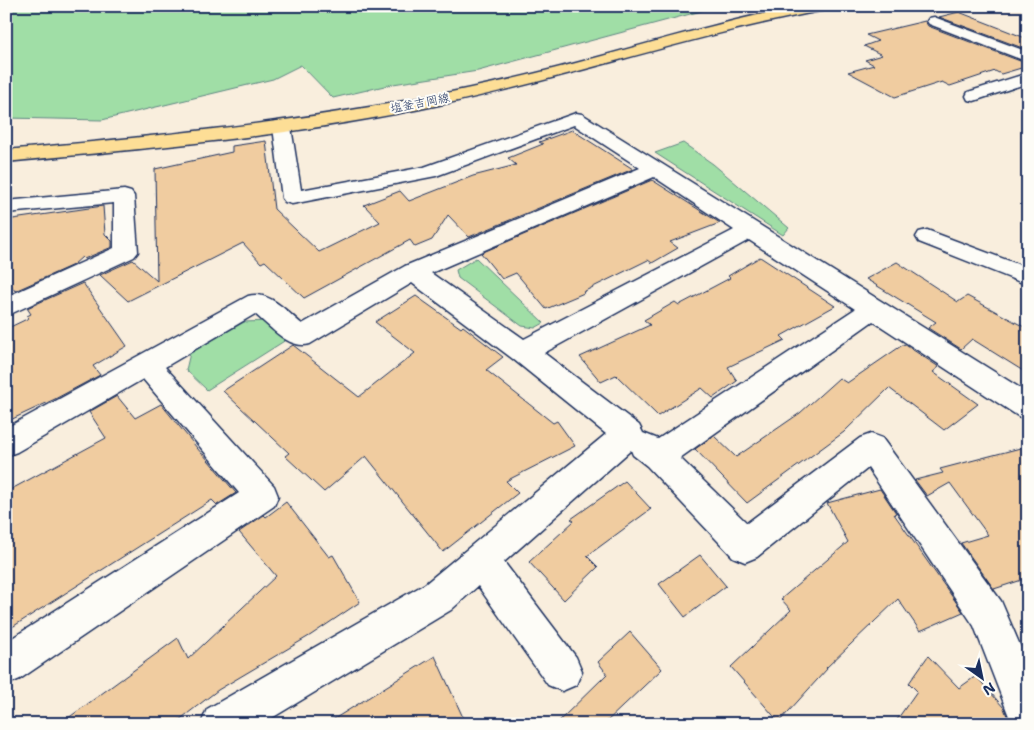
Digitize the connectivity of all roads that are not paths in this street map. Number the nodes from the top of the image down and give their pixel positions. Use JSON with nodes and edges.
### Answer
{"nodes":[{"id":1,"x":826,"y":6,"type":"edge"},
{"id":2,"x":934,"y":21,"type":"dead end"},
{"id":3,"x":1028,"y":57,"type":"edge"},
{"id":4,"x":1028,"y":78,"type":"edge"},
{"id":5,"x":974,"y":96,"type":"dead end"},
{"id":6,"x":282,"y":127,"type":"junction"},
{"id":7,"x":6,"y":156,"type":"edge"},
{"id":8,"x":654,"y":169,"type":"junction"},
{"id":9,"x":6,"y":206,"type":"edge"},
{"id":10,"x":750,"y":230,"type":"junction"},
{"id":11,"x":927,"y":238,"type":"dead end"},
{"id":12,"x":414,"y":272,"type":"junction"},
{"id":13,"x":1028,"y":277,"type":"edge"},
{"id":14,"x":6,"y":307,"type":"edge"},
{"id":15,"x":873,"y":309,"type":"junction"},
{"id":16,"x":523,"y":352,"type":"junction"},
{"id":17,"x":147,"y":365,"type":"junction"},
{"id":18,"x":1028,"y":408,"type":"edge"},
{"id":19,"x":628,"y":434,"type":"junction"},
{"id":20,"x":6,"y":443,"type":"edge"},
{"id":21,"x":658,"y":456,"type":"junction"},
{"id":22,"x":481,"y":560,"type":"junction"},
{"id":23,"x":6,"y":665,"type":"edge"},
{"id":24,"x":562,"y":672,"type":"dead end"},
{"id":25,"x":1028,"y":713,"type":"edge"},
{"id":26,"x":222,"y":724,"type":"edge"}],
"edges":[{"from":1,"to":6,"type":"main road","name":"塩釜吉岡線"},
{"from":2,"to":3,"type":"street"},
{"from":4,"to":5,"type":"street"},
{"from":6,"to":7,"type":"main road","name":"塩釜吉岡線"},
{"from":6,"to":8,"type":"street"},
{"from":8,"to":10,"type":"street"},
{"from":8,"to":12,"type":"street"},
{"from":9,"to":14,"type":"street"},
{"from":10,"to":15,"type":"street"},
{"from":10,"to":16,"type":"street"},
{"from":11,"to":13,"type":"street"},
{"from":12,"to":16,"type":"street"},
{"from":12,"to":17,"type":"street"},
{"from":15,"to":18,"type":"street"},
{"from":15,"to":21,"type":"street"},
{"from":16,"to":19,"type":"street"},
{"from":17,"to":20,"type":"street"},
{"from":17,"to":23,"type":"street"},
{"from":19,"to":21,"type":"street"},
{"from":19,"to":22,"type":"street"},
{"from":21,"to":25,"type":"street"},
{"from":22,"to":24,"type":"street"},
{"from":22,"to":26,"type":"street"}]}
